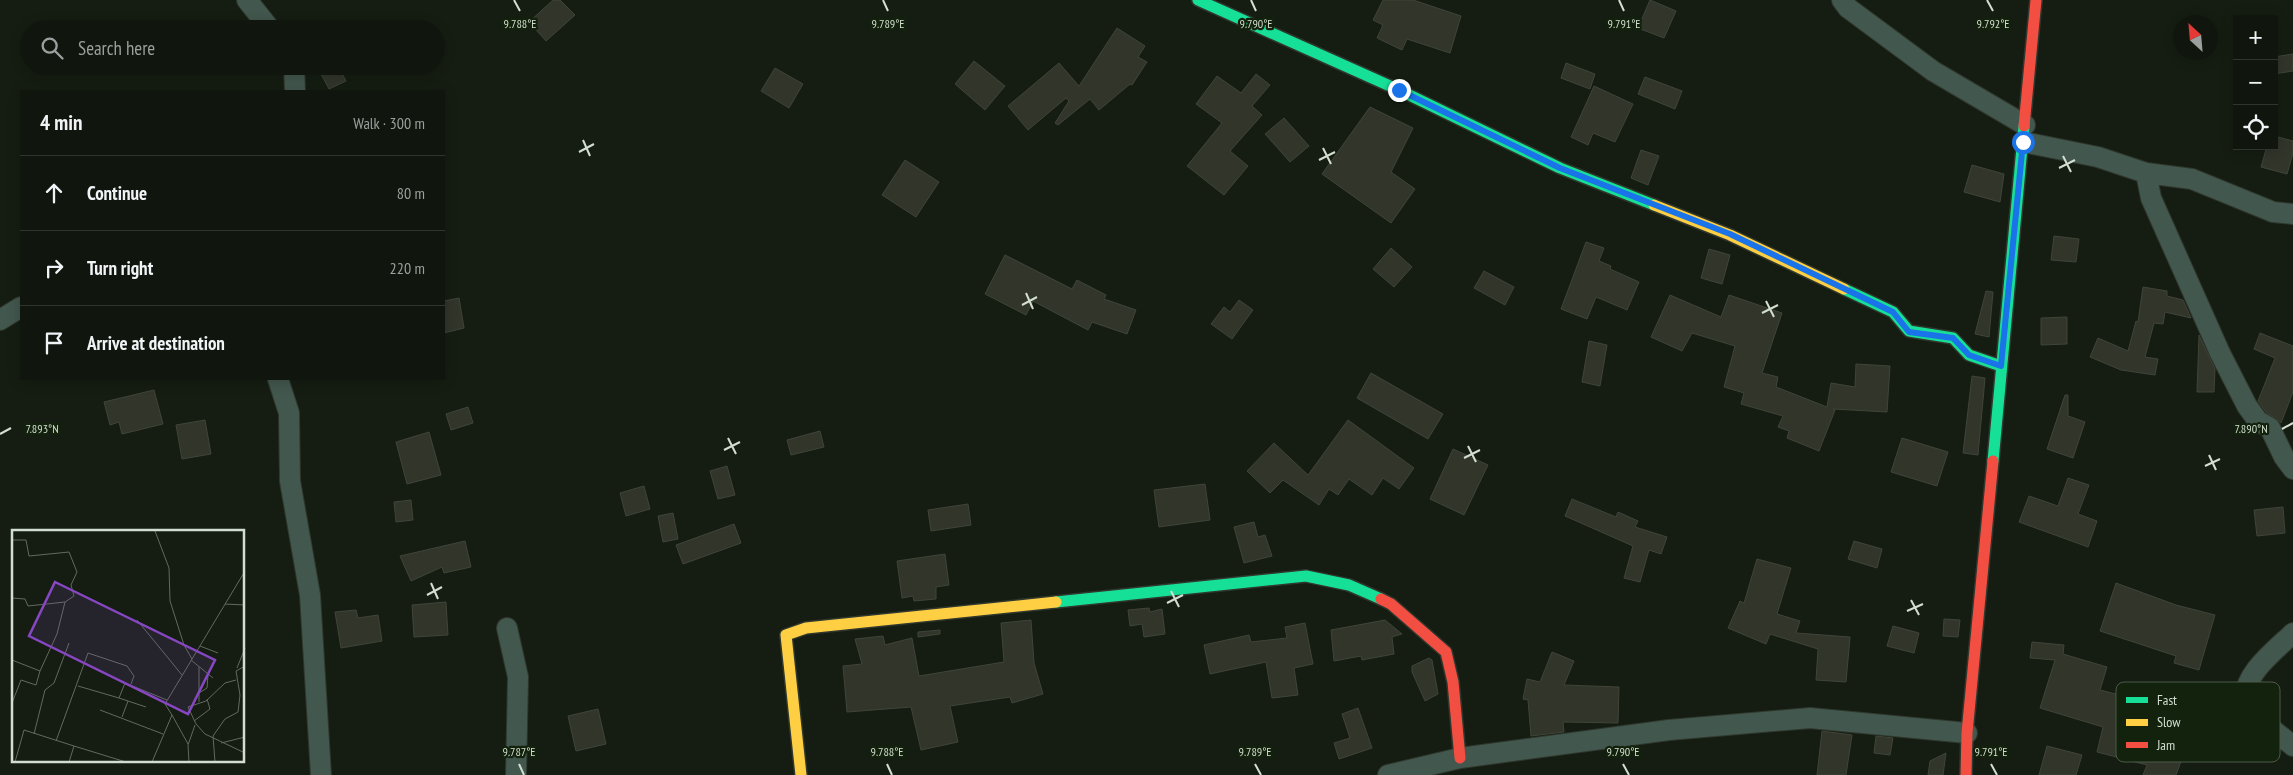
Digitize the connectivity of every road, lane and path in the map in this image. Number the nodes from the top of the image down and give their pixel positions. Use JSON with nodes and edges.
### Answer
{"nodes":[{"id":1,"x":247,"y":0,"type":"edge"},
{"id":2,"x":1198,"y":0,"type":"edge"},
{"id":3,"x":1842,"y":0,"type":"edge"},
{"id":4,"x":2036,"y":0,"type":"edge"},
{"id":5,"x":263,"y":20,"type":"edge"},
{"id":6,"x":294,"y":75,"type":"edge"},
{"id":7,"x":295,"y":90,"type":"edge"},
{"id":8,"x":2024,"y":133,"type":"junction"},
{"id":9,"x":2146,"y":173,"type":"junction"},
{"id":10,"x":2293,"y":214,"type":"edge"},
{"id":11,"x":20,"y":308,"type":"edge"},
{"id":12,"x":0,"y":320,"type":"edge"},
{"id":13,"x":2001,"y":366,"type":"junction"},
{"id":14,"x":278,"y":380,"type":"edge"},
{"id":15,"x":2293,"y":469,"type":"edge"},
{"id":16,"x":507,"y":628,"type":"dead end"},
{"id":17,"x":2293,"y":633,"type":"edge"},
{"id":18,"x":2249,"y":682,"type":"edge"},
{"id":19,"x":1967,"y":733,"type":"junction"},
{"id":20,"x":2280,"y":734,"type":"edge"},
{"id":21,"x":2293,"y":746,"type":"edge"},
{"id":22,"x":1460,"y":758,"type":"junction"},
{"id":23,"x":321,"y":775,"type":"edge"},
{"id":24,"x":516,"y":775,"type":"edge"},
{"id":25,"x":801,"y":775,"type":"edge"},
{"id":26,"x":1388,"y":775,"type":"edge"},
{"id":27,"x":1966,"y":775,"type":"edge"}],
"edges":[{"from":1,"to":5,"type":"street"},
{"from":2,"to":13,"type":"street"},
{"from":3,"to":8,"type":"street"},
{"from":4,"to":8,"type":"street"},
{"from":6,"to":7,"type":"street"},
{"from":8,"to":9,"type":"street"},
{"from":8,"to":13,"type":"street"},
{"from":9,"to":10,"type":"street"},
{"from":9,"to":15,"type":"street"},
{"from":11,"to":12,"type":"street"},
{"from":13,"to":19,"type":"street"},
{"from":14,"to":23,"type":"street"},
{"from":16,"to":24,"type":"street"},
{"from":17,"to":18,"type":"street"},
{"from":19,"to":22,"type":"street"},
{"from":19,"to":27,"type":"street"},
{"from":20,"to":21,"type":"street"},
{"from":22,"to":25,"type":"street"},
{"from":22,"to":26,"type":"street"}]}
